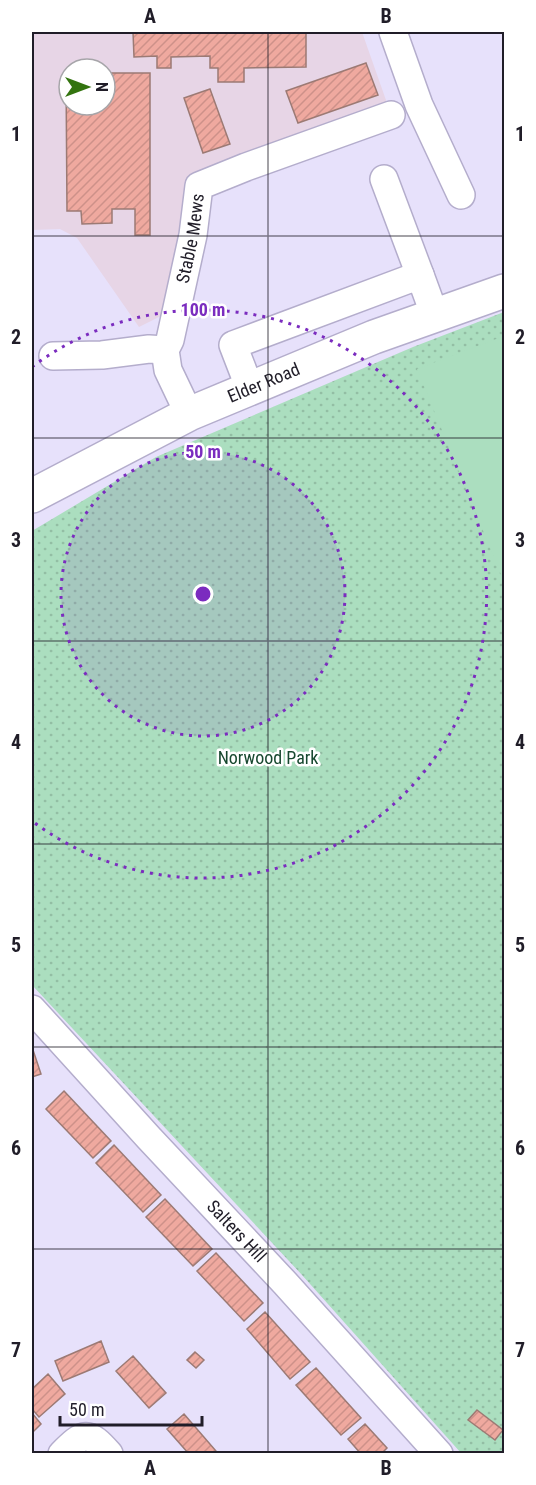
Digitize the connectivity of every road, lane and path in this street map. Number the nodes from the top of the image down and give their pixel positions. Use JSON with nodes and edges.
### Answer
{"nodes":[{"id":1,"x":393,"y":32,"type":"edge"},
{"id":2,"x":391,"y":115,"type":"dead end"},
{"id":3,"x":384,"y":179,"type":"dead end"},
{"id":4,"x":461,"y":195,"type":"dead end"},
{"id":5,"x":420,"y":275,"type":"junction"},
{"id":6,"x":504,"y":291,"type":"edge"},
{"id":7,"x":435,"y":316,"type":"junction"},
{"id":8,"x":165,"y":350,"type":"junction"},
{"id":9,"x":53,"y":356,"type":"dead end"},
{"id":10,"x":250,"y":389,"type":"junction"},
{"id":11,"x":189,"y":414,"type":"junction"},
{"id":12,"x":32,"y":496,"type":"edge"},
{"id":13,"x":32,"y":1009,"type":"edge"},
{"id":14,"x":63,"y":1454,"type":"edge"},
{"id":15,"x":109,"y":1454,"type":"edge"},
{"id":16,"x":439,"y":1454,"type":"edge"}],
"edges":[{"from":1,"to":4,"type":"street"},
{"from":2,"to":8,"type":"street","name":"Stable Mews"},
{"from":3,"to":5,"type":"street"},
{"from":5,"to":7,"type":"street"},
{"from":5,"to":10,"type":"street"},
{"from":6,"to":7,"type":"main road","name":"Elder Road"},
{"from":7,"to":10,"type":"main road","name":"Elder Road"},
{"from":8,"to":9,"type":"street"},
{"from":8,"to":11,"type":"street"},
{"from":10,"to":11,"type":"main road","name":"Elder Road"},
{"from":11,"to":12,"type":"main road","name":"Elder Road"},
{"from":13,"to":16,"type":"street","name":"Salters Hill"},
{"from":14,"to":15,"type":"street"}]}
